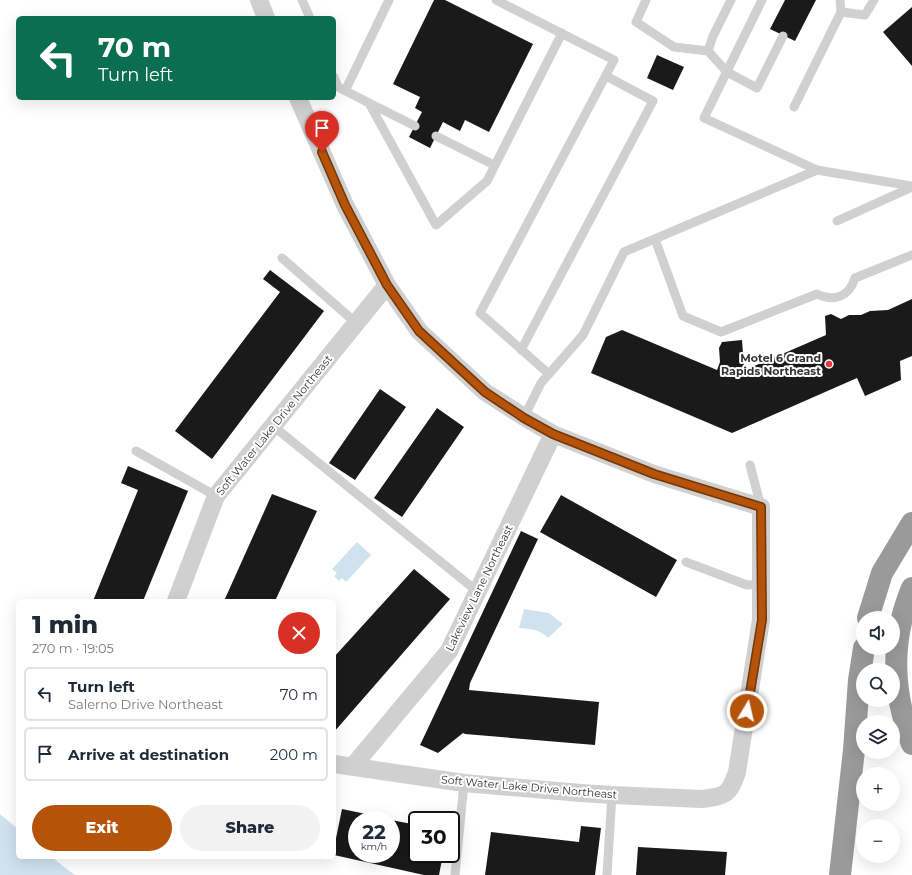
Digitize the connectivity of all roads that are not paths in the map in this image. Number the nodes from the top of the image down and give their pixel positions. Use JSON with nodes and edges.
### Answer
{"nodes":[{"id":1,"x":259,"y":0,"type":"edge"},
{"id":2,"x":302,"y":0,"type":"edge"},
{"id":3,"x":389,"y":0,"type":"edge"},
{"id":4,"x":496,"y":0,"type":"edge"},
{"id":5,"x":646,"y":0,"type":"edge"},
{"id":6,"x":731,"y":0,"type":"edge"},
{"id":7,"x":762,"y":0,"type":"edge"},
{"id":8,"x":840,"y":0,"type":"edge"},
{"id":9,"x":874,"y":0,"type":"edge"},
{"id":10,"x":841,"y":12,"type":"junction"},
{"id":11,"x":265,"y":16,"type":"edge"},
{"id":12,"x":309,"y":16,"type":"edge"},
{"id":13,"x":562,"y":33,"type":"junction"},
{"id":14,"x":783,"y":36,"type":"dead end"},
{"id":15,"x":708,"y":51,"type":"junction"},
{"id":16,"x":727,"y":72,"type":"junction"},
{"id":17,"x":606,"y":76,"type":"junction"},
{"id":18,"x":336,"y":82,"type":"edge"},
{"id":19,"x":345,"y":91,"type":"junction"},
{"id":20,"x":299,"y":100,"type":"edge"},
{"id":21,"x":369,"y":103,"type":"junction"},
{"id":22,"x":794,"y":107,"type":"dead end"},
{"id":23,"x":415,"y":126,"type":"dead end"},
{"id":24,"x":436,"y":136,"type":"dead end"},
{"id":25,"x":494,"y":165,"type":"junction"},
{"id":26,"x":817,"y":170,"type":"junction"},
{"id":27,"x":912,"y":186,"type":"edge"},
{"id":28,"x":838,"y":221,"type":"dead end"},
{"id":29,"x":655,"y":239,"type":"junction"},
{"id":30,"x":912,"y":255,"type":"edge"},
{"id":31,"x":282,"y":258,"type":"dead end"},
{"id":32,"x":387,"y":285,"type":"junction"},
{"id":33,"x":356,"y":323,"type":"junction"},
{"id":34,"x":521,"y":350,"type":"junction"},
{"id":35,"x":549,"y":374,"type":"junction"},
{"id":36,"x":524,"y":418,"type":"junction"},
{"id":37,"x":273,"y":426,"type":"junction"},
{"id":38,"x":553,"y":434,"type":"junction"},
{"id":39,"x":136,"y":451,"type":"dead end"},
{"id":40,"x":750,"y":465,"type":"dead end"},
{"id":41,"x":216,"y":496,"type":"junction"},
{"id":42,"x":761,"y":507,"type":"junction"},
{"id":43,"x":912,"y":523,"type":"edge"},
{"id":44,"x":686,"y":562,"type":"dead end"},
{"id":45,"x":761,"y":584,"type":"junction"},
{"id":46,"x":912,"y":588,"type":"edge"},
{"id":47,"x":478,"y":592,"type":"junction"},
{"id":48,"x":177,"y":599,"type":"edge"},
{"id":49,"x":870,"y":611,"type":"edge"},
{"id":50,"x":863,"y":655,"type":"edge"},
{"id":51,"x":912,"y":744,"type":"edge"},
{"id":52,"x":336,"y":764,"type":"edge"},
{"id":53,"x":353,"y":766,"type":"junction"},
{"id":54,"x":464,"y":782,"type":"junction"},
{"id":55,"x":612,"y":795,"type":"junction"},
{"id":56,"x":455,"y":875,"type":"edge"},
{"id":57,"x":607,"y":875,"type":"edge"},
{"id":58,"x":840,"y":875,"type":"edge"}],
"edges":[{"from":1,"to":11,"type":"street"},
{"from":2,"to":12,"type":"lane"},
{"from":3,"to":19,"type":"lane"},
{"from":4,"to":13,"type":"lane"},
{"from":5,"to":15,"type":"lane"},
{"from":6,"to":15,"type":"lane"},
{"from":7,"to":16,"type":"lane"},
{"from":8,"to":10,"type":"lane"},
{"from":9,"to":10,"type":"lane"},
{"from":10,"to":22,"type":"lane"},
{"from":13,"to":17,"type":"lane"},
{"from":13,"to":25,"type":"lane"},
{"from":14,"to":16,"type":"lane"},
{"from":15,"to":16,"type":"lane"},
{"from":16,"to":26,"type":"lane"},
{"from":17,"to":34,"type":"lane"},
{"from":17,"to":34,"type":"lane"},
{"from":18,"to":19,"type":"lane"},
{"from":19,"to":21,"type":"lane"},
{"from":20,"to":32,"type":"street"},
{"from":21,"to":23,"type":"lane"},
{"from":21,"to":25,"type":"lane"},
{"from":24,"to":25,"type":"lane"},
{"from":26,"to":27,"type":"lane"},
{"from":26,"to":29,"type":"lane"},
{"from":27,"to":28,"type":"lane"},
{"from":29,"to":30,"type":"lane"},
{"from":29,"to":35,"type":"lane"},
{"from":31,"to":33,"type":"lane"},
{"from":32,"to":33,"type":"street","name":"Soft Water Lake Drive Northeast"},
{"from":32,"to":36,"type":"street"},
{"from":33,"to":37,"type":"street","name":"Soft Water Lake Drive Northeast"},
{"from":34,"to":35,"type":"lane"},
{"from":35,"to":36,"type":"lane"},
{"from":36,"to":38,"type":"street"},
{"from":37,"to":41,"type":"street","name":"Soft Water Lake Drive Northeast"},
{"from":37,"to":47,"type":"lane"},
{"from":38,"to":42,"type":"street"},
{"from":38,"to":47,"type":"street","name":"Lakeview Lane Northeast"},
{"from":39,"to":41,"type":"lane"},
{"from":40,"to":42,"type":"lane"},
{"from":41,"to":48,"type":"street","name":"Soft Water Lake Drive Northeast"},
{"from":42,"to":45,"type":"street"},
{"from":43,"to":49,"type":"highway"},
{"from":44,"to":45,"type":"lane"},
{"from":45,"to":55,"type":"street","name":"Soft Water Lake Drive Northeast"},
{"from":46,"to":51,"type":"highway"},
{"from":47,"to":53,"type":"street","name":"Lakeview Lane Northeast"},
{"from":50,"to":58,"type":"highway"},
{"from":52,"to":53,"type":"street","name":"Soft Water Lake Drive Northeast"},
{"from":53,"to":54,"type":"street","name":"Soft Water Lake Drive Northeast"},
{"from":54,"to":55,"type":"street","name":"Soft Water Lake Drive Northeast"},
{"from":54,"to":56,"type":"lane"},
{"from":55,"to":57,"type":"lane"}]}
